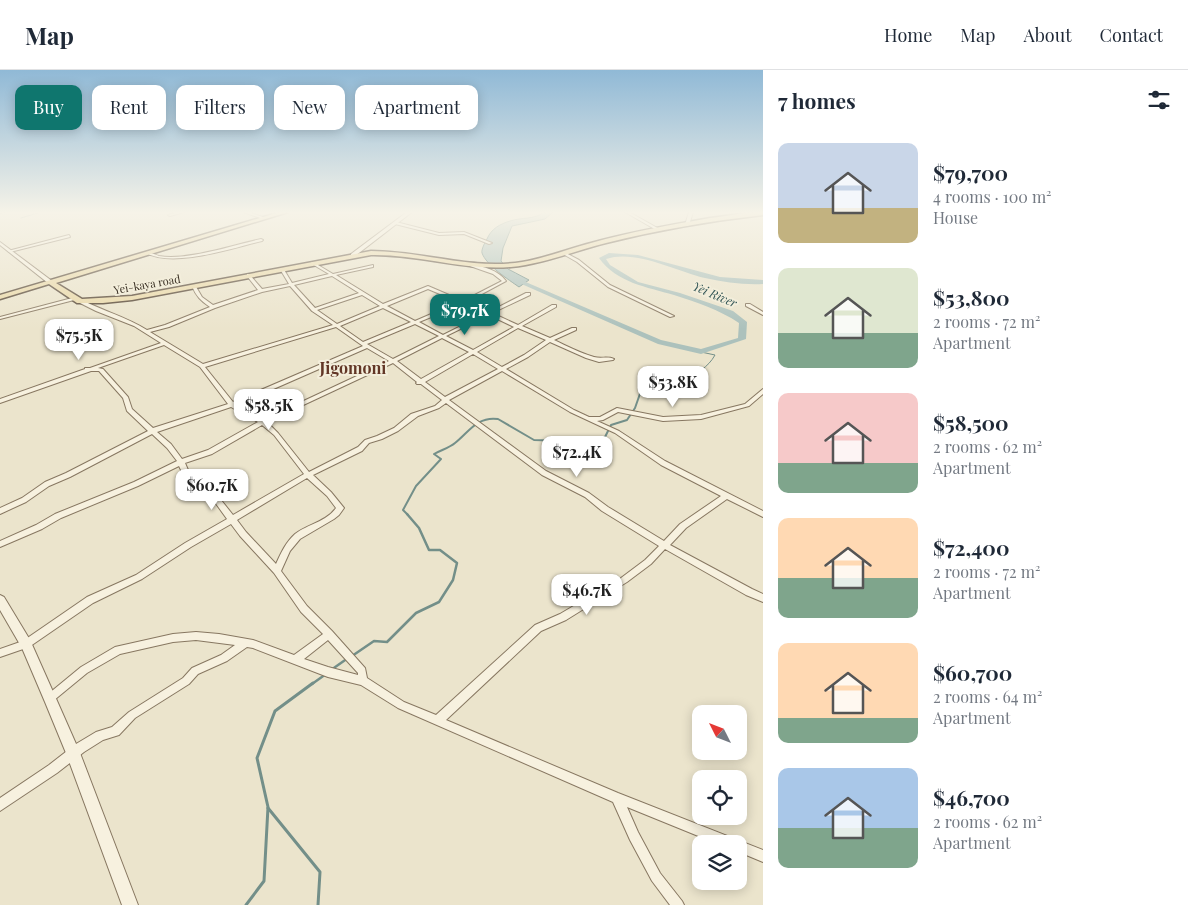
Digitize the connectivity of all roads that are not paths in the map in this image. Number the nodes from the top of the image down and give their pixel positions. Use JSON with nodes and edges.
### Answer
{"nodes":[{"id":1,"x":9,"y":251,"type":"edge"},
{"id":2,"x":155,"y":251,"type":"edge"},
{"id":3,"x":212,"y":251,"type":"edge"},
{"id":4,"x":357,"y":251,"type":"edge"},
{"id":5,"x":571,"y":251,"type":"edge"},
{"id":6,"x":148,"y":253,"type":"junction"},
{"id":7,"x":564,"y":253,"type":"junction"},
{"id":8,"x":354,"y":255,"type":"junction"},
{"id":9,"x":313,"y":263,"type":"junction"},
{"id":10,"x":471,"y":265,"type":"junction"},
{"id":11,"x":372,"y":266,"type":"dead end"},
{"id":12,"x":282,"y":269,"type":"junction"},
{"id":13,"x":248,"y":275,"type":"junction"},
{"id":14,"x":332,"y":276,"type":"junction"},
{"id":15,"x":50,"y":282,"type":"junction"},
{"id":16,"x":291,"y":284,"type":"junction"},
{"id":17,"x":194,"y":286,"type":"junction"},
{"id":18,"x":261,"y":291,"type":"junction"},
{"id":19,"x":363,"y":293,"type":"junction"},
{"id":20,"x":528,"y":294,"type":"dead end"},
{"id":21,"x":0,"y":297,"type":"edge"},
{"id":22,"x":78,"y":299,"type":"junction"},
{"id":23,"x":464,"y":302,"type":"junction"},
{"id":24,"x":748,"y":305,"type":"dead end"},
{"id":25,"x":383,"y":306,"type":"junction"},
{"id":26,"x":554,"y":306,"type":"dead end"},
{"id":27,"x":213,"y":307,"type":"junction"},
{"id":28,"x":314,"y":310,"type":"junction"},
{"id":29,"x":491,"y":313,"type":"junction"},
{"id":30,"x":763,"y":314,"type":"edge"},
{"id":31,"x":672,"y":316,"type":"dead end"},
{"id":32,"x":0,"y":318,"type":"edge"},
{"id":33,"x":415,"y":321,"type":"junction"},
{"id":34,"x":338,"y":325,"type":"junction"},
{"id":35,"x":518,"y":327,"type":"junction"},
{"id":36,"x":574,"y":329,"type":"dead end"},
{"id":37,"x":147,"y":331,"type":"junction"},
{"id":38,"x":442,"y":336,"type":"junction"},
{"id":39,"x":549,"y":341,"type":"junction"},
{"id":40,"x":164,"y":343,"type":"junction"},
{"id":41,"x":365,"y":345,"type":"junction"},
{"id":42,"x":472,"y":352,"type":"junction"},
{"id":43,"x":611,"y":359,"type":"dead end"},
{"id":44,"x":393,"y":362,"type":"junction"},
{"id":45,"x":202,"y":366,"type":"junction"},
{"id":46,"x":500,"y":368,"type":"junction"},
{"id":47,"x":87,"y":369,"type":"junction"},
{"id":48,"x":419,"y":383,"type":"junction"},
{"id":49,"x":763,"y":391,"type":"edge"},
{"id":50,"x":446,"y":399,"type":"junction"},
{"id":51,"x":0,"y":401,"type":"edge"},
{"id":52,"x":232,"y":405,"type":"junction"},
{"id":53,"x":587,"y":418,"type":"junction"},
{"id":54,"x":263,"y":422,"type":"junction"},
{"id":55,"x":152,"y":431,"type":"junction"},
{"id":56,"x":181,"y":462,"type":"junction"},
{"id":57,"x":308,"y":475,"type":"junction"},
{"id":58,"x":727,"y":495,"type":"junction"},
{"id":59,"x":0,"y":511,"type":"edge"},
{"id":60,"x":763,"y":514,"type":"edge"},
{"id":61,"x":233,"y":519,"type":"junction"},
{"id":62,"x":0,"y":544,"type":"edge"},
{"id":63,"x":666,"y":544,"type":"junction"},
{"id":64,"x":277,"y":571,"type":"junction"},
{"id":65,"x":763,"y":598,"type":"edge"},
{"id":66,"x":0,"y":600,"type":"edge"},
{"id":67,"x":329,"y":634,"type":"junction"},
{"id":68,"x":246,"y":643,"type":"junction"},
{"id":69,"x":26,"y":644,"type":"junction"},
{"id":70,"x":0,"y":653,"type":"edge"},
{"id":71,"x":296,"y":659,"type":"junction"},
{"id":72,"x":363,"y":681,"type":"junction"},
{"id":73,"x":50,"y":698,"type":"junction"},
{"id":74,"x":437,"y":721,"type":"junction"},
{"id":75,"x":73,"y":753,"type":"junction"},
{"id":76,"x":617,"y":798,"type":"junction"},
{"id":77,"x":0,"y":805,"type":"edge"},
{"id":78,"x":710,"y":835,"type":"edge"},
{"id":79,"x":747,"y":849,"type":"edge"},
{"id":80,"x":763,"y":856,"type":"edge"},
{"id":81,"x":130,"y":905,"type":"edge"},
{"id":82,"x":678,"y":905,"type":"edge"}],
"edges":[{"from":1,"to":15,"type":"street"},
{"from":2,"to":6,"type":"main road"},
{"from":3,"to":6,"type":"street"},
{"from":4,"to":8,"type":"street"},
{"from":5,"to":7,"type":"main road","name":"Yei-kaya road"},
{"from":6,"to":15,"type":"main road"},
{"from":7,"to":10,"type":"main road","name":"Yei-kaya road"},
{"from":7,"to":31,"type":"street"},
{"from":8,"to":9,"type":"main road","name":"Yei-kaya road"},
{"from":8,"to":10,"type":"main road","name":"Yei-kaya road"},
{"from":9,"to":12,"type":"main road","name":"Yei-kaya road"},
{"from":9,"to":14,"type":"street"},
{"from":10,"to":23,"type":"street"},
{"from":11,"to":14,"type":"street"},
{"from":12,"to":13,"type":"main road","name":"Yei-kaya road"},
{"from":12,"to":16,"type":"street"},
{"from":13,"to":17,"type":"main road","name":"Yei-kaya road"},
{"from":13,"to":18,"type":"street"},
{"from":14,"to":16,"type":"street"},
{"from":14,"to":19,"type":"street"},
{"from":15,"to":21,"type":"main road"},
{"from":15,"to":22,"type":"main road"},
{"from":16,"to":18,"type":"street"},
{"from":16,"to":28,"type":"street"},
{"from":17,"to":22,"type":"main road","name":"Yei-kaya road"},
{"from":17,"to":27,"type":"street"},
{"from":18,"to":27,"type":"street"},
{"from":19,"to":25,"type":"street"},
{"from":19,"to":28,"type":"street"},
{"from":20,"to":29,"type":"street"},
{"from":22,"to":32,"type":"street"},
{"from":22,"to":37,"type":"street"},
{"from":23,"to":25,"type":"street"},
{"from":23,"to":29,"type":"street"},
{"from":23,"to":33,"type":"street"},
{"from":24,"to":30,"type":"street"},
{"from":25,"to":33,"type":"street"},
{"from":25,"to":34,"type":"street"},
{"from":26,"to":35,"type":"street"},
{"from":27,"to":37,"type":"street"},
{"from":28,"to":34,"type":"street"},
{"from":29,"to":35,"type":"street"},
{"from":29,"to":38,"type":"street"},
{"from":33,"to":38,"type":"street"},
{"from":33,"to":41,"type":"street"},
{"from":34,"to":41,"type":"street"},
{"from":34,"to":45,"type":"street"},
{"from":35,"to":39,"type":"street"},
{"from":35,"to":42,"type":"street"},
{"from":36,"to":39,"type":"street"},
{"from":37,"to":40,"type":"street"},
{"from":38,"to":42,"type":"street"},
{"from":38,"to":44,"type":"street"},
{"from":39,"to":43,"type":"street"},
{"from":39,"to":46,"type":"street"},
{"from":40,"to":45,"type":"street"},
{"from":40,"to":47,"type":"street"},
{"from":41,"to":44,"type":"street"},
{"from":41,"to":52,"type":"street"},
{"from":42,"to":46,"type":"street"},
{"from":42,"to":48,"type":"street"},
{"from":44,"to":48,"type":"street"},
{"from":44,"to":54,"type":"street"},
{"from":45,"to":52,"type":"street"},
{"from":46,"to":50,"type":"street"},
{"from":46,"to":53,"type":"street"},
{"from":47,"to":51,"type":"street"},
{"from":47,"to":55,"type":"street"},
{"from":48,"to":50,"type":"street"},
{"from":49,"to":53,"type":"street"},
{"from":50,"to":57,"type":"street"},
{"from":50,"to":63,"type":"street"},
{"from":52,"to":54,"type":"street"},
{"from":52,"to":55,"type":"street"},
{"from":53,"to":58,"type":"street"},
{"from":54,"to":56,"type":"street"},
{"from":54,"to":57,"type":"street"},
{"from":55,"to":56,"type":"street"},
{"from":55,"to":59,"type":"street"},
{"from":56,"to":61,"type":"street"},
{"from":56,"to":62,"type":"street"},
{"from":57,"to":61,"type":"street"},
{"from":57,"to":64,"type":"street"},
{"from":58,"to":60,"type":"street"},
{"from":58,"to":63,"type":"street"},
{"from":61,"to":64,"type":"street"},
{"from":61,"to":69,"type":"street"},
{"from":63,"to":65,"type":"street"},
{"from":63,"to":74,"type":"street"},
{"from":64,"to":67,"type":"street"},
{"from":66,"to":69,"type":"street"},
{"from":67,"to":71,"type":"street"},
{"from":67,"to":72,"type":"street"},
{"from":68,"to":71,"type":"street"},
{"from":68,"to":73,"type":"street"},
{"from":68,"to":75,"type":"street"},
{"from":69,"to":70,"type":"street"},
{"from":69,"to":73,"type":"street"},
{"from":71,"to":72,"type":"street"},
{"from":72,"to":74,"type":"street"},
{"from":73,"to":75,"type":"street"},
{"from":74,"to":76,"type":"street"},
{"from":75,"to":77,"type":"street"},
{"from":75,"to":81,"type":"street"},
{"from":76,"to":78,"type":"street"},
{"from":76,"to":82,"type":"street"},
{"from":79,"to":80,"type":"street"}]}
